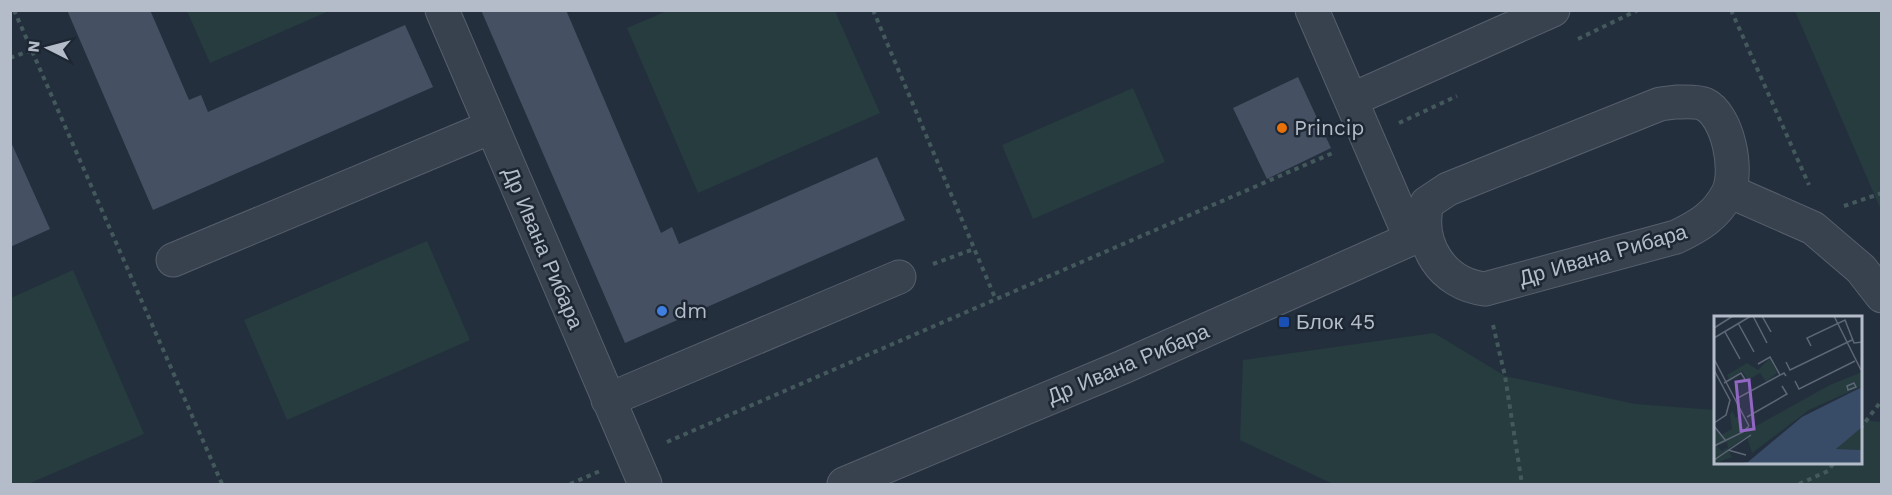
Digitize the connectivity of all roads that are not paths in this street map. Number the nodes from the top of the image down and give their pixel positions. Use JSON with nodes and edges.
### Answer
{"nodes":[{"id":1,"x":442,"y":10,"type":"edge"},
{"id":2,"x":1312,"y":10,"type":"edge"},
{"id":3,"x":1553,"y":10,"type":"edge"},
{"id":4,"x":1351,"y":100,"type":"junction"},
{"id":5,"x":492,"y":127,"type":"junction"},
{"id":6,"x":1729,"y":191,"type":"junction"},
{"id":7,"x":1418,"y":236,"type":"junction"},
{"id":8,"x":173,"y":260,"type":"dead end"},
{"id":9,"x":898,"y":277,"type":"road end"},
{"id":10,"x":1881,"y":296,"type":"edge"},
{"id":11,"x":608,"y":400,"type":"junction"},
{"id":12,"x":639,"y":470,"type":"edge"},
{"id":13,"x":844,"y":484,"type":"edge"}],
"edges":[{"from":1,"to":5,"type":"street","name":"Др Ивана Рибара"},
{"from":2,"to":4,"type":"street"},
{"from":3,"to":4,"type":"street"},
{"from":4,"to":7,"type":"street"},
{"from":5,"to":8,"type":"street"},
{"from":5,"to":11,"type":"street","name":"Др Ивана Рибара"},
{"from":6,"to":7,"type":"street","name":"Др Ивана Рибара"},
{"from":6,"to":7,"type":"street"},
{"from":6,"to":10,"type":"street"},
{"from":7,"to":13,"type":"street","name":"Др Ивана Рибара"},
{"from":9,"to":11,"type":"street"},
{"from":11,"to":12,"type":"street","name":"Др Ивана Рибара"}]}
